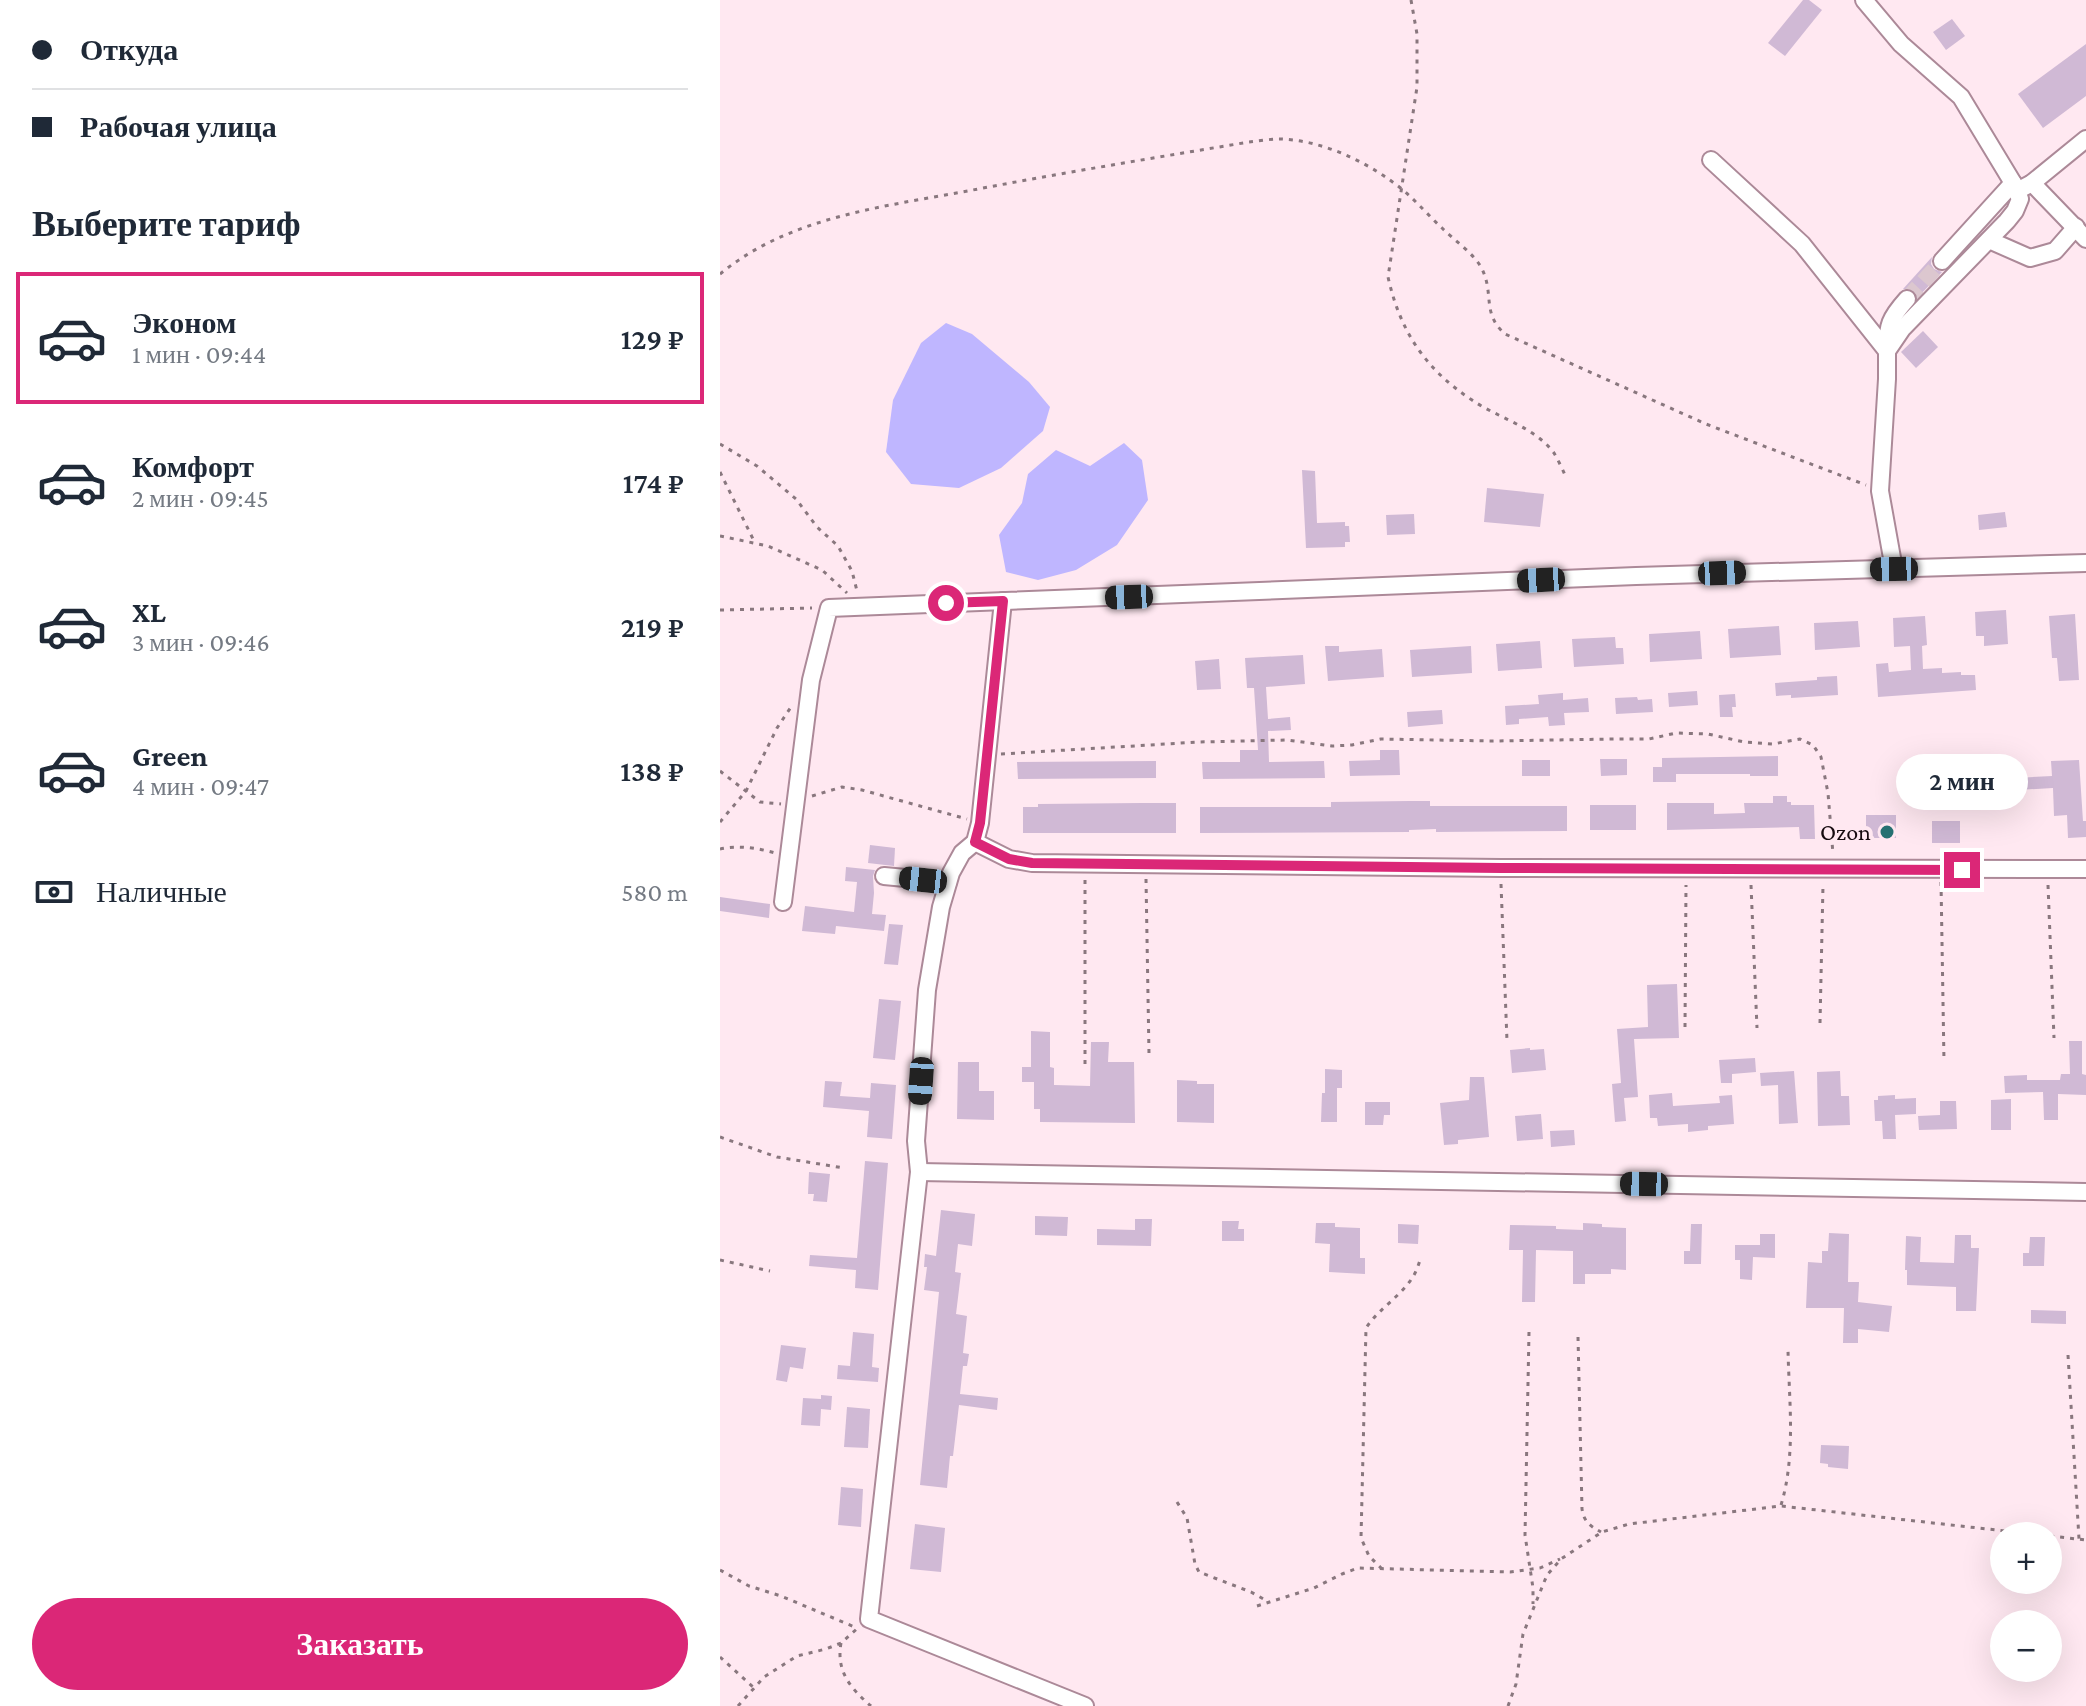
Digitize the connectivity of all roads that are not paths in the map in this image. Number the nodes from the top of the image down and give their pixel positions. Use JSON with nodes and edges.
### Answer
{"nodes":[{"id":1,"x":1864,"y":0,"type":"edge"},
{"id":2,"x":2086,"y":139,"type":"edge"},
{"id":3,"x":1711,"y":160,"type":"dead end"},
{"id":4,"x":2020,"y":186,"type":"junction"},
{"id":5,"x":2081,"y":233,"type":"edge"},
{"id":6,"x":1989,"y":240,"type":"junction"},
{"id":7,"x":1942,"y":261,"type":"tunnel mouth"},
{"id":8,"x":1907,"y":299,"type":"tunnel mouth"},
{"id":9,"x":1887,"y":351,"type":"junction"},
{"id":10,"x":2086,"y":563,"type":"edge"},
{"id":11,"x":1894,"y":569,"type":"junction"},
{"id":12,"x":1003,"y":601,"type":"junction"},
{"id":13,"x":975,"y":842,"type":"junction"},
{"id":14,"x":2086,"y":869,"type":"edge"},
{"id":15,"x":884,"y":876,"type":"dead end"},
{"id":16,"x":948,"y":882,"type":"junction"},
{"id":17,"x":783,"y":902,"type":"dead end"},
{"id":18,"x":919,"y":1172,"type":"junction"},
{"id":19,"x":2086,"y":1192,"type":"edge"},
{"id":20,"x":1085,"y":1706,"type":"edge"}],
"edges":[{"from":1,"to":4,"type":"street"},
{"from":2,"to":4,"type":"street"},
{"from":3,"to":9,"type":"street"},
{"from":4,"to":5,"type":"street"},
{"from":4,"to":6,"type":"street"},
{"from":4,"to":7,"type":"street"},
{"from":5,"to":6,"type":"street"},
{"from":6,"to":9,"type":"street"},
{"from":8,"to":9,"type":"street"},
{"from":9,"to":11,"type":"street"},
{"from":10,"to":11,"type":"street"},
{"from":11,"to":12,"type":"street"},
{"from":12,"to":13,"type":"street"},
{"from":12,"to":17,"type":"street"},
{"from":13,"to":14,"type":"street"},
{"from":13,"to":16,"type":"street"},
{"from":15,"to":16,"type":"street"},
{"from":16,"to":18,"type":"street"},
{"from":18,"to":19,"type":"street"},
{"from":18,"to":20,"type":"street"}]}
